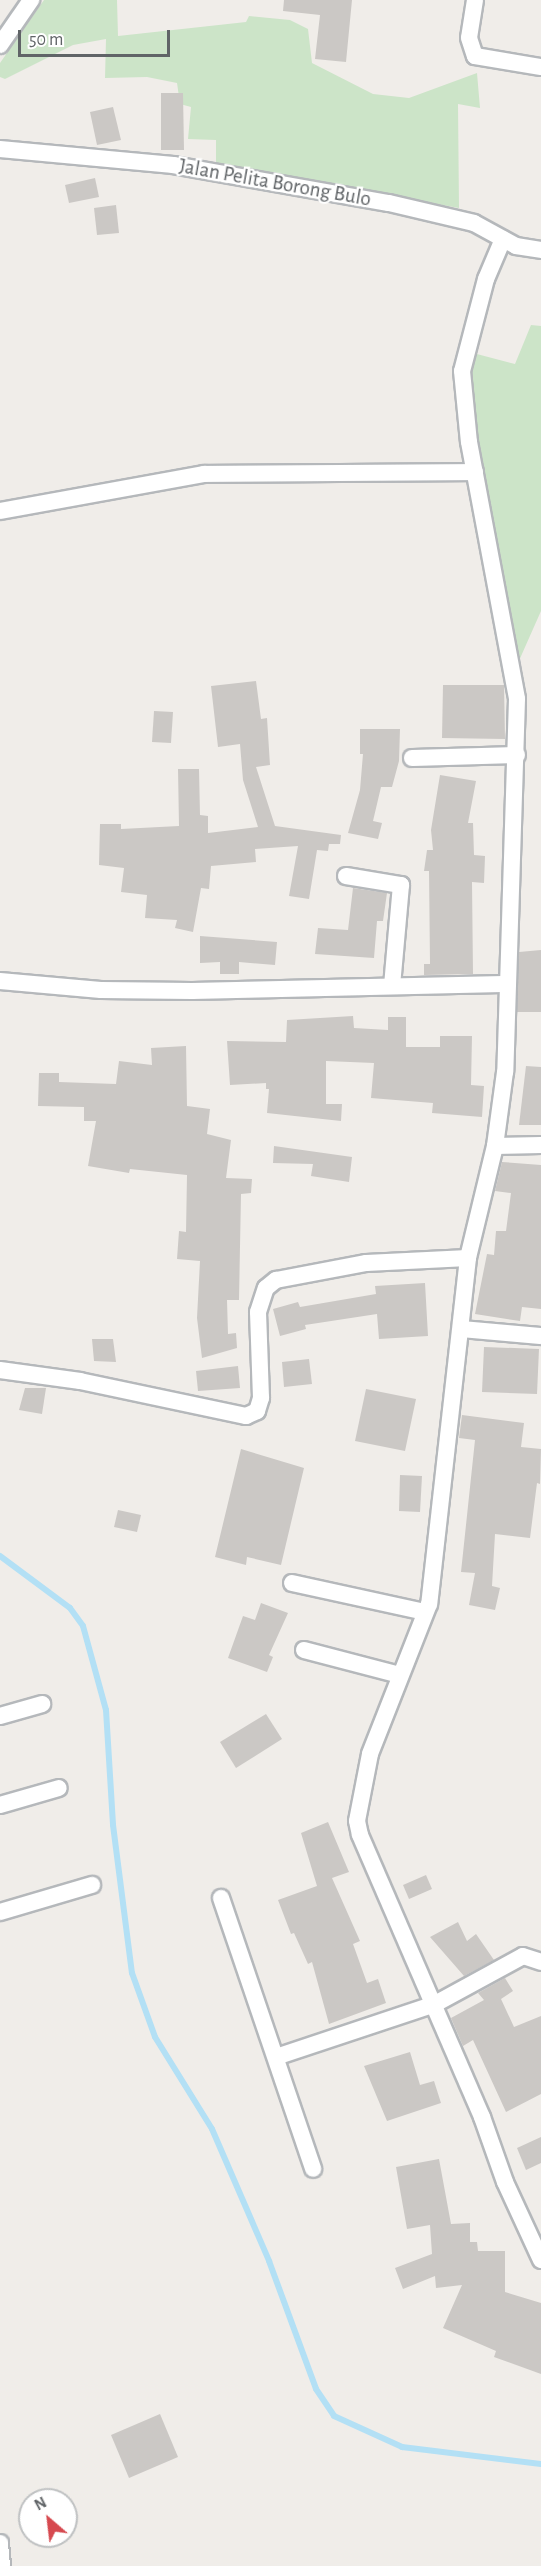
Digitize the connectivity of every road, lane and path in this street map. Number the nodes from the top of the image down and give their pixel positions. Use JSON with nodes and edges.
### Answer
{"nodes":[{"id":1,"x":32,"y":0,"type":"edge"},
{"id":2,"x":475,"y":0,"type":"edge"},
{"id":3,"x":0,"y":45,"type":"edge"},
{"id":4,"x":541,"y":67,"type":"edge"},
{"id":5,"x":0,"y":149,"type":"edge"},
{"id":6,"x":503,"y":238,"type":"junction"},
{"id":7,"x":541,"y":250,"type":"edge"},
{"id":8,"x":475,"y":472,"type":"junction"},
{"id":9,"x":0,"y":511,"type":"edge"},
{"id":10,"x":517,"y":755,"type":"junction"},
{"id":11,"x":412,"y":758,"type":"dead end"},
{"id":12,"x":346,"y":876,"type":"dead end"},
{"id":13,"x":0,"y":981,"type":"edge"},
{"id":14,"x":508,"y":984,"type":"junction"},
{"id":15,"x":393,"y":986,"type":"junction"},
{"id":16,"x":541,"y":1145,"type":"edge"},
{"id":17,"x":495,"y":1146,"type":"junction"},
{"id":18,"x":468,"y":1258,"type":"junction"},
{"id":19,"x":461,"y":1329,"type":"junction"},
{"id":20,"x":541,"y":1336,"type":"edge"},
{"id":21,"x":0,"y":1370,"type":"edge"},
{"id":22,"x":292,"y":1583,"type":"dead end"},
{"id":23,"x":425,"y":1612,"type":"junction"},
{"id":24,"x":304,"y":1650,"type":"dead end"},
{"id":25,"x":400,"y":1675,"type":"junction"},
{"id":26,"x":42,"y":1704,"type":"dead end"},
{"id":27,"x":0,"y":1716,"type":"edge"},
{"id":28,"x":59,"y":1788,"type":"dead end"},
{"id":29,"x":0,"y":1805,"type":"edge"},
{"id":30,"x":92,"y":1885,"type":"dead end"},
{"id":31,"x":220,"y":1898,"type":"dead end"},
{"id":32,"x":0,"y":1912,"type":"edge"},
{"id":33,"x":541,"y":1962,"type":"edge"},
{"id":34,"x":435,"y":2004,"type":"junction"},
{"id":35,"x":276,"y":2057,"type":"junction"},
{"id":36,"x":313,"y":2169,"type":"dead end"},
{"id":37,"x":541,"y":2260,"type":"edge"},
{"id":38,"x":0,"y":2543,"type":"edge"},
{"id":39,"x":2,"y":2566,"type":"edge"}],
"edges":[{"from":1,"to":3,"type":"street"},
{"from":2,"to":4,"type":"street"},
{"from":5,"to":6,"type":"street","name":"Jalan Pelita Borong Bulo"},
{"from":6,"to":7,"type":"street","name":"Jalan Pelita Borong Bulo"},
{"from":6,"to":8,"type":"street"},
{"from":8,"to":9,"type":"street"},
{"from":8,"to":10,"type":"street"},
{"from":10,"to":11,"type":"street"},
{"from":10,"to":14,"type":"street"},
{"from":12,"to":15,"type":"street"},
{"from":13,"to":15,"type":"street"},
{"from":14,"to":15,"type":"street"},
{"from":14,"to":17,"type":"street"},
{"from":16,"to":17,"type":"street"},
{"from":17,"to":18,"type":"street"},
{"from":18,"to":19,"type":"street"},
{"from":18,"to":21,"type":"street"},
{"from":19,"to":20,"type":"street"},
{"from":19,"to":23,"type":"street"},
{"from":22,"to":23,"type":"street"},
{"from":23,"to":25,"type":"street"},
{"from":24,"to":25,"type":"street"},
{"from":25,"to":34,"type":"street"},
{"from":26,"to":27,"type":"street"},
{"from":28,"to":29,"type":"street"},
{"from":30,"to":32,"type":"street"},
{"from":31,"to":35,"type":"street"},
{"from":33,"to":34,"type":"street"},
{"from":34,"to":35,"type":"street"},
{"from":34,"to":37,"type":"street"},
{"from":35,"to":36,"type":"street"},
{"from":38,"to":39,"type":"street"}]}
